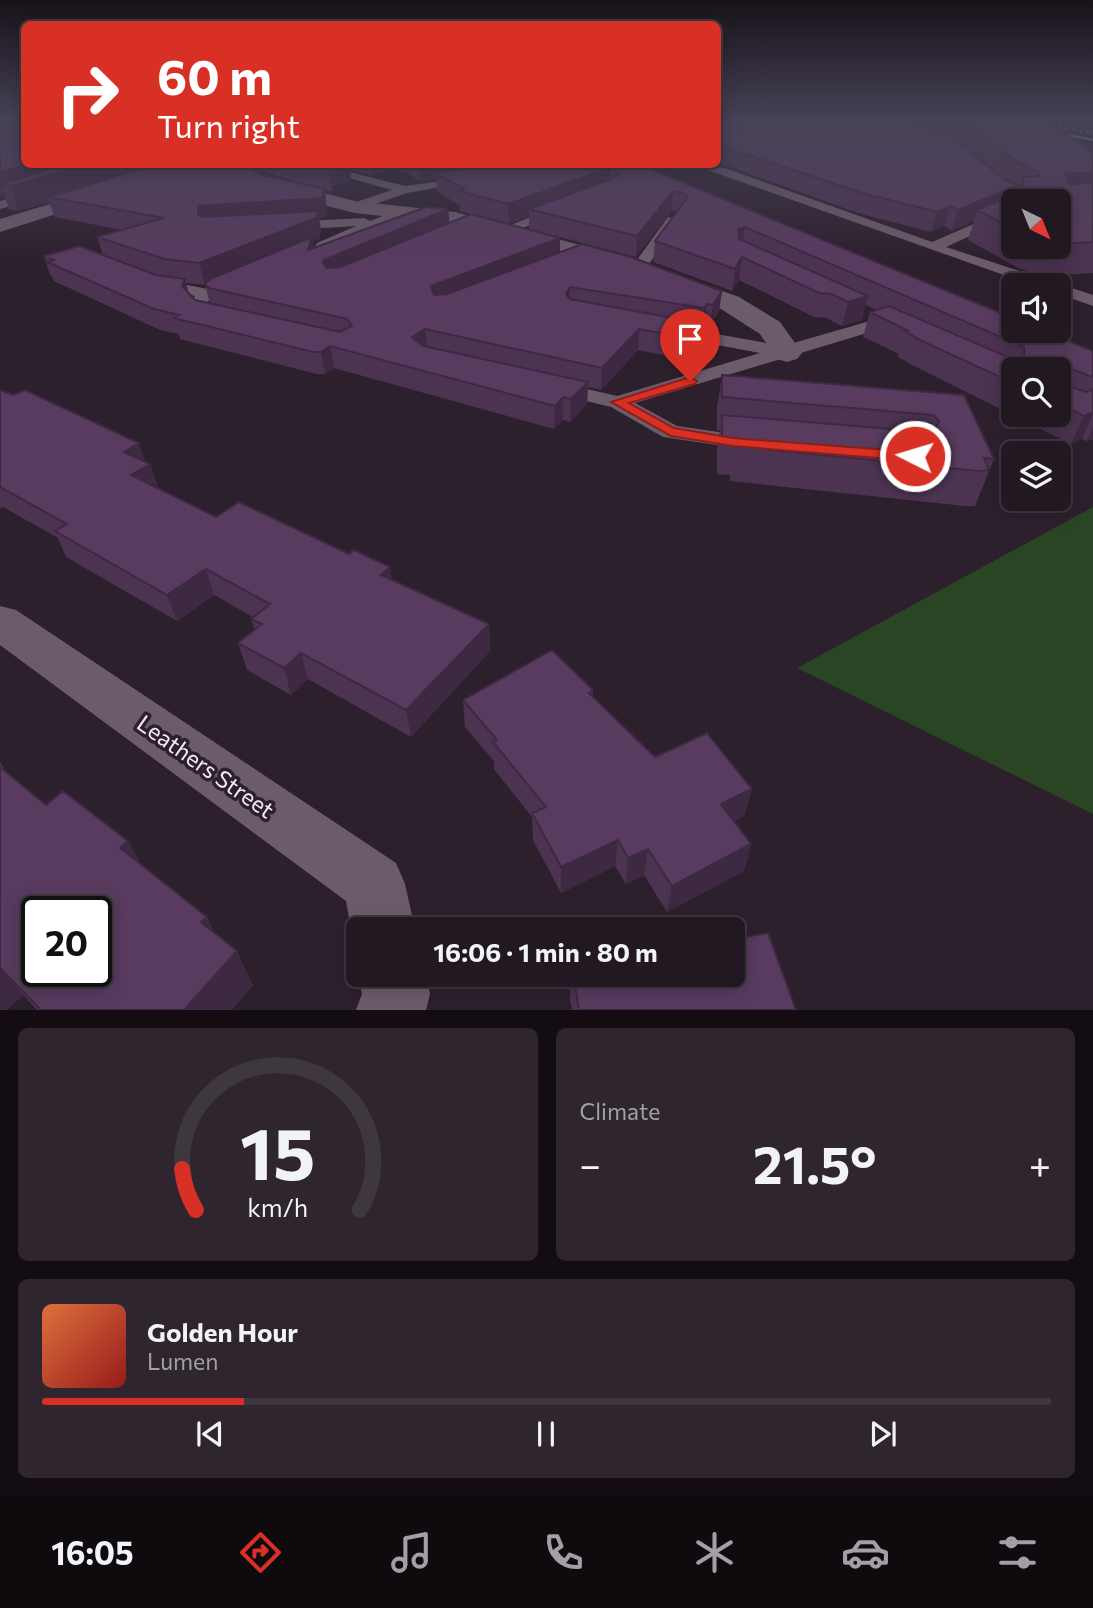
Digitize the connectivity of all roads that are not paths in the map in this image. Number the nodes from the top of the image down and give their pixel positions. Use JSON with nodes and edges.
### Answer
{"nodes":[{"id":1,"x":713,"y":168,"type":"edge"},
{"id":2,"x":224,"y":170,"type":"edge"},
{"id":3,"x":346,"y":174,"type":"dead end"},
{"id":4,"x":483,"y":178,"type":"edge"},
{"id":5,"x":54,"y":188,"type":"edge"},
{"id":6,"x":79,"y":188,"type":"edge"},
{"id":7,"x":103,"y":195,"type":"junction"},
{"id":8,"x":574,"y":204,"type":"edge"},
{"id":9,"x":1,"y":205,"type":"edge"},
{"id":10,"x":396,"y":208,"type":"junction"},
{"id":11,"x":1001,"y":211,"type":"edge"},
{"id":12,"x":676,"y":216,"type":"edge"},
{"id":13,"x":473,"y":223,"type":"junction"},
{"id":14,"x":0,"y":226,"type":"edge"},
{"id":15,"x":276,"y":227,"type":"edge"},
{"id":16,"x":504,"y":232,"type":"junction"},
{"id":17,"x":448,"y":234,"type":"edge"},
{"id":18,"x":933,"y":247,"type":"junction"},
{"id":19,"x":307,"y":252,"type":"edge"},
{"id":20,"x":585,"y":253,"type":"junction"},
{"id":21,"x":559,"y":263,"type":"edge"},
{"id":22,"x":639,"y":268,"type":"junction"},
{"id":23,"x":1011,"y":273,"type":"edge"},
{"id":24,"x":145,"y":280,"type":"edge"},
{"id":25,"x":1071,"y":293,"type":"edge"},
{"id":26,"x":1093,"y":301,"type":"edge"},
{"id":27,"x":860,"y":311,"type":"edge"},
{"id":28,"x":244,"y":323,"type":"edge"},
{"id":29,"x":642,"y":325,"type":"edge"},
{"id":30,"x":787,"y":353,"type":"junction"},
{"id":31,"x":541,"y":385,"type":"edge"},
{"id":32,"x":618,"y":402,"type":"junction"},
{"id":33,"x":772,"y":445,"type":"edge"},
{"id":34,"x":0,"y":622,"type":"edge"},
{"id":35,"x":381,"y":917,"type":"edge"},
{"id":36,"x":395,"y":987,"type":"edge"},
{"id":37,"x":391,"y":1010,"type":"edge"}],
"edges":[{"from":1,"to":18,"type":"lane"},
{"from":2,"to":7,"type":"street"},
{"from":2,"to":10,"type":"street"},
{"from":3,"to":10,"type":"lane"},
{"from":4,"to":10,"type":"lane"},
{"from":5,"to":9,"type":"lane"},
{"from":6,"to":7,"type":"lane"},
{"from":7,"to":14,"type":"street"},
{"from":8,"to":16,"type":"lane"},
{"from":10,"to":13,"type":"street"},
{"from":10,"to":15,"type":"lane"},
{"from":10,"to":19,"type":"lane"},
{"from":11,"to":18,"type":"lane"},
{"from":12,"to":22,"type":"lane"},
{"from":13,"to":16,"type":"street"},
{"from":13,"to":17,"type":"lane"},
{"from":16,"to":20,"type":"street"},
{"from":18,"to":23,"type":"lane"},
{"from":20,"to":21,"type":"lane"},
{"from":20,"to":22,"type":"street"},
{"from":22,"to":30,"type":"street"},
{"from":24,"to":28,"type":"lane"},
{"from":25,"to":26,"type":"lane"},
{"from":27,"to":30,"type":"lane"},
{"from":29,"to":30,"type":"lane"},
{"from":30,"to":32,"type":"lane"},
{"from":31,"to":32,"type":"lane"},
{"from":32,"to":33,"type":"lane"},
{"from":34,"to":35,"type":"street","name":"Leathers Street"},
{"from":36,"to":37,"type":"street"}]}
